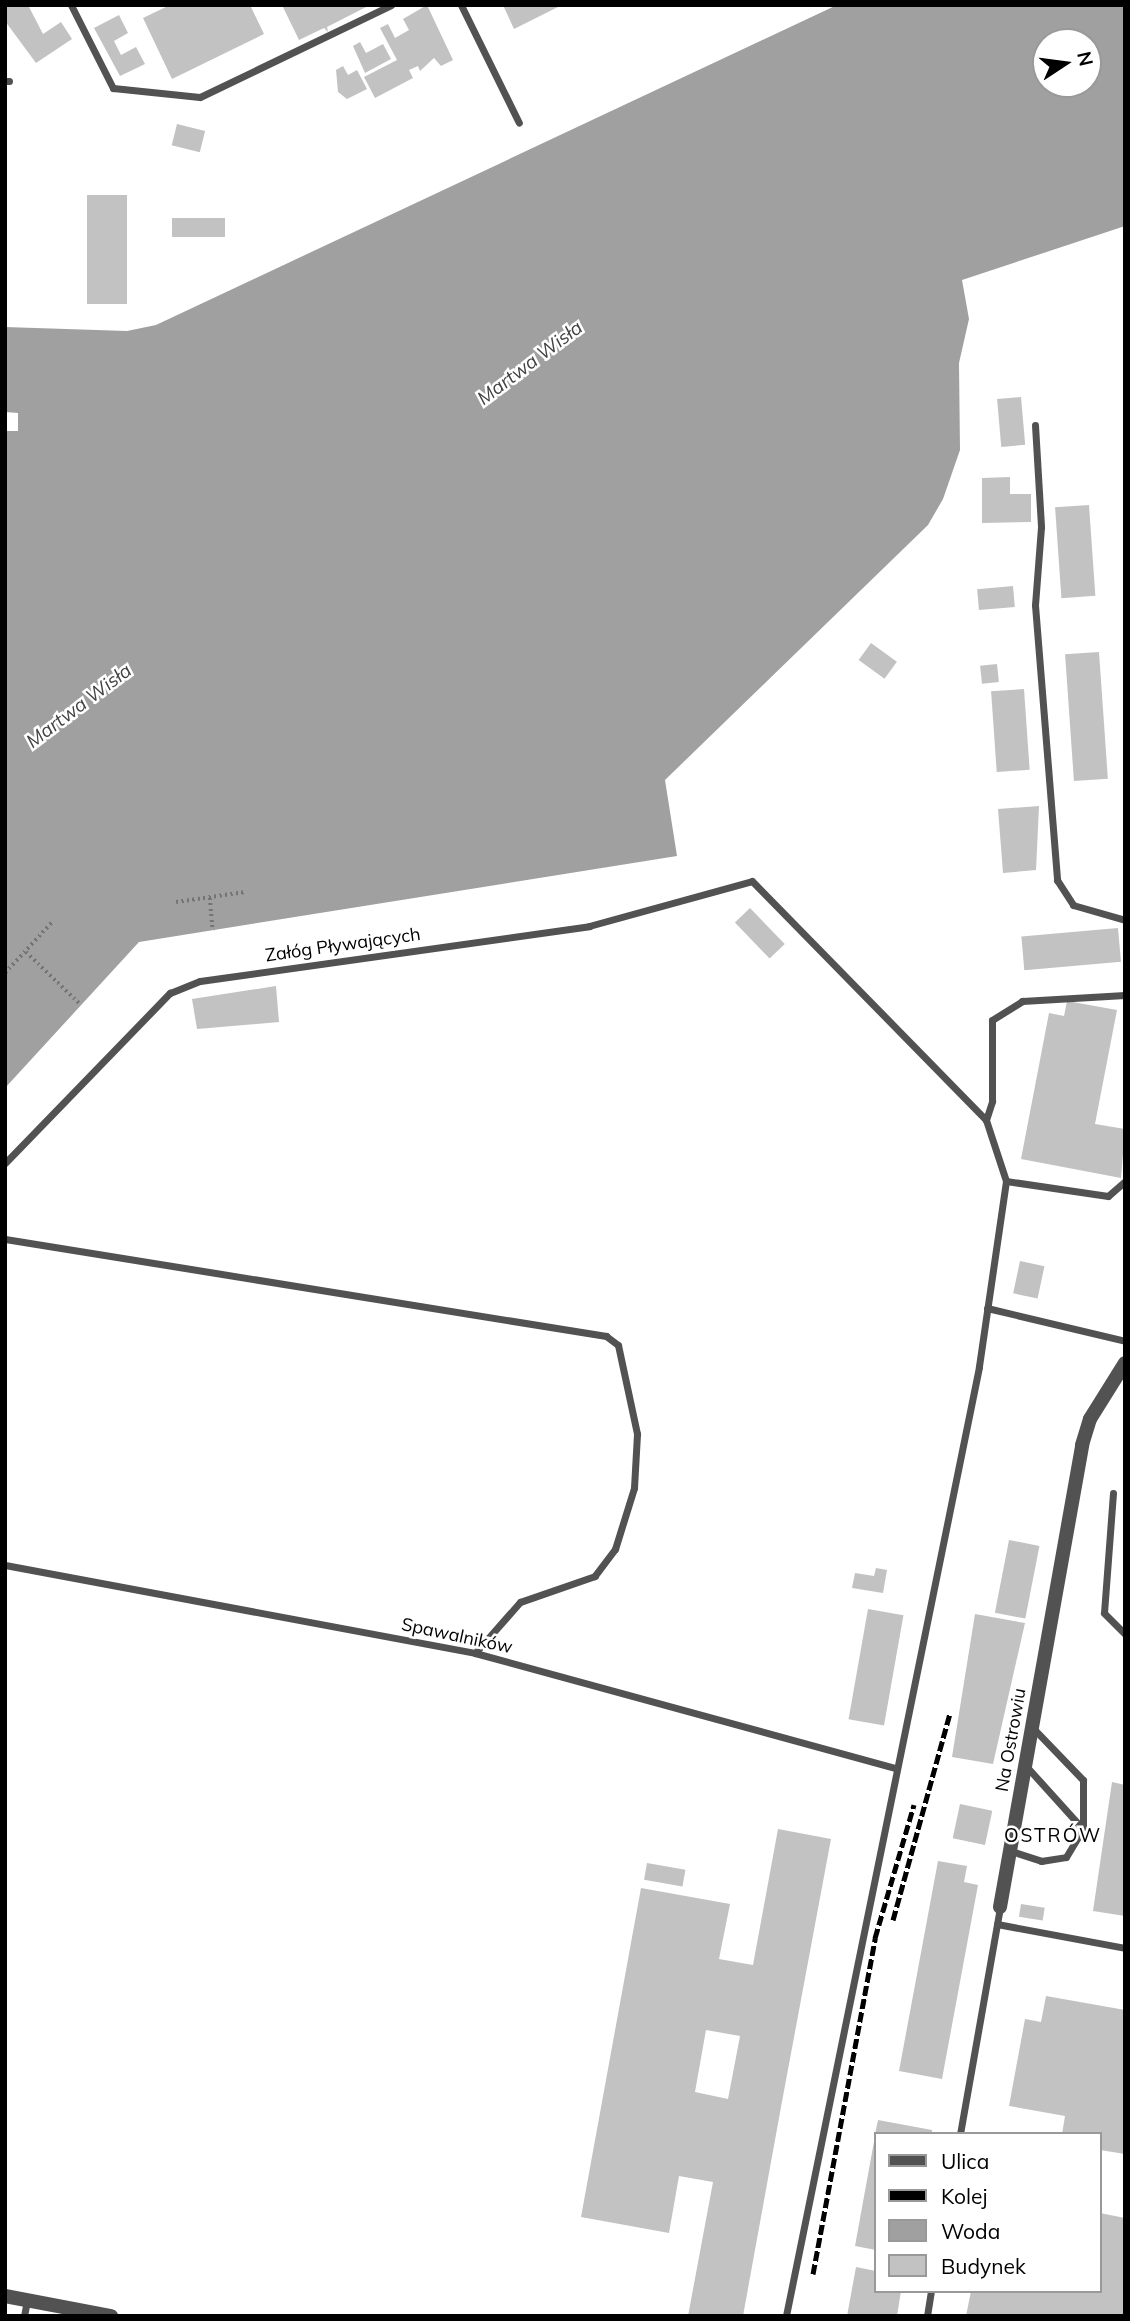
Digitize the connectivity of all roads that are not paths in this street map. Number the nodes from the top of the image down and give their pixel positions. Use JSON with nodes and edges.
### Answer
{"nodes":[{"id":1,"x":71,"y":5,"type":"edge"},
{"id":2,"x":391,"y":5,"type":"edge"},
{"id":3,"x":461,"y":5,"type":"edge"},
{"id":4,"x":519,"y":124,"type":"dead end"},
{"id":5,"x":1035,"y":425,"type":"dead end"},
{"id":6,"x":1125,"y":920,"type":"edge"},
{"id":7,"x":1125,"y":995,"type":"edge"},
{"id":8,"x":986,"y":1120,"type":"junction"},
{"id":9,"x":5,"y":1163,"type":"edge"},
{"id":10,"x":1006,"y":1181,"type":"junction"},
{"id":11,"x":1125,"y":1181,"type":"edge"},
{"id":12,"x":5,"y":1239,"type":"edge"},
{"id":13,"x":987,"y":1308,"type":"junction"},
{"id":14,"x":1125,"y":1341,"type":"edge"},
{"id":15,"x":1125,"y":1363,"type":"edge"},
{"id":16,"x":1113,"y":1493,"type":"dead end"},
{"id":17,"x":5,"y":1565,"type":"edge"},
{"id":18,"x":1125,"y":1634,"type":"edge"},
{"id":19,"x":475,"y":1653,"type":"junction"},
{"id":20,"x":1033,"y":1728,"type":"junction"},
{"id":21,"x":1026,"y":1766,"type":"junction"},
{"id":22,"x":895,"y":1768,"type":"junction"},
{"id":23,"x":1083,"y":1829,"type":"junction"},
{"id":24,"x":1011,"y":1851,"type":"junction"},
{"id":25,"x":1000,"y":1907,"type":"joint"},
{"id":26,"x":997,"y":1924,"type":"junction"},
{"id":27,"x":1125,"y":1948,"type":"edge"},
{"id":28,"x":960,"y":2132,"type":"edge"},
{"id":29,"x":931,"y":2293,"type":"edge"},
{"id":30,"x":5,"y":2296,"type":"edge"},
{"id":31,"x":27,"y":2300,"type":"junction"},
{"id":32,"x":24,"y":2316,"type":"edge"},
{"id":33,"x":111,"y":2316,"type":"edge"},
{"id":34,"x":786,"y":2316,"type":"edge"},
{"id":35,"x":927,"y":2316,"type":"edge"}],
"edges":[{"from":1,"to":2,"type":"lane"},
{"from":3,"to":4,"type":"lane"},
{"from":5,"to":6,"type":"lane"},
{"from":7,"to":8,"type":"lane"},
{"from":8,"to":9,"type":"lane","name":"Załóg Pływających"},
{"from":8,"to":10,"type":"lane"},
{"from":10,"to":11,"type":"lane"},
{"from":10,"to":13,"type":"lane"},
{"from":12,"to":19,"type":"lane"},
{"from":13,"to":14,"type":"lane"},
{"from":13,"to":22,"type":"lane"},
{"from":15,"to":20,"type":"street","name":"Na Ostrowiu"},
{"from":16,"to":18,"type":"lane"},
{"from":17,"to":19,"type":"lane","name":"Spawalników"},
{"from":19,"to":22,"type":"lane","name":"Spawalników"},
{"from":20,"to":21,"type":"street","name":"Na Ostrowiu"},
{"from":20,"to":23,"type":"lane"},
{"from":21,"to":23,"type":"lane"},
{"from":21,"to":24,"type":"street","name":"Na Ostrowiu"},
{"from":22,"to":34,"type":"lane"},
{"from":23,"to":24,"type":"lane"},
{"from":24,"to":25,"type":"street","name":"Na Ostrowiu"},
{"from":25,"to":26,"type":"lane","name":"Na Ostrowiu"},
{"from":26,"to":27,"type":"lane"},
{"from":26,"to":28,"type":"lane","name":"Na Ostrowiu"},
{"from":29,"to":35,"type":"lane"},
{"from":30,"to":31,"type":"street"},
{"from":31,"to":32,"type":"lane"},
{"from":31,"to":33,"type":"street"}]}
